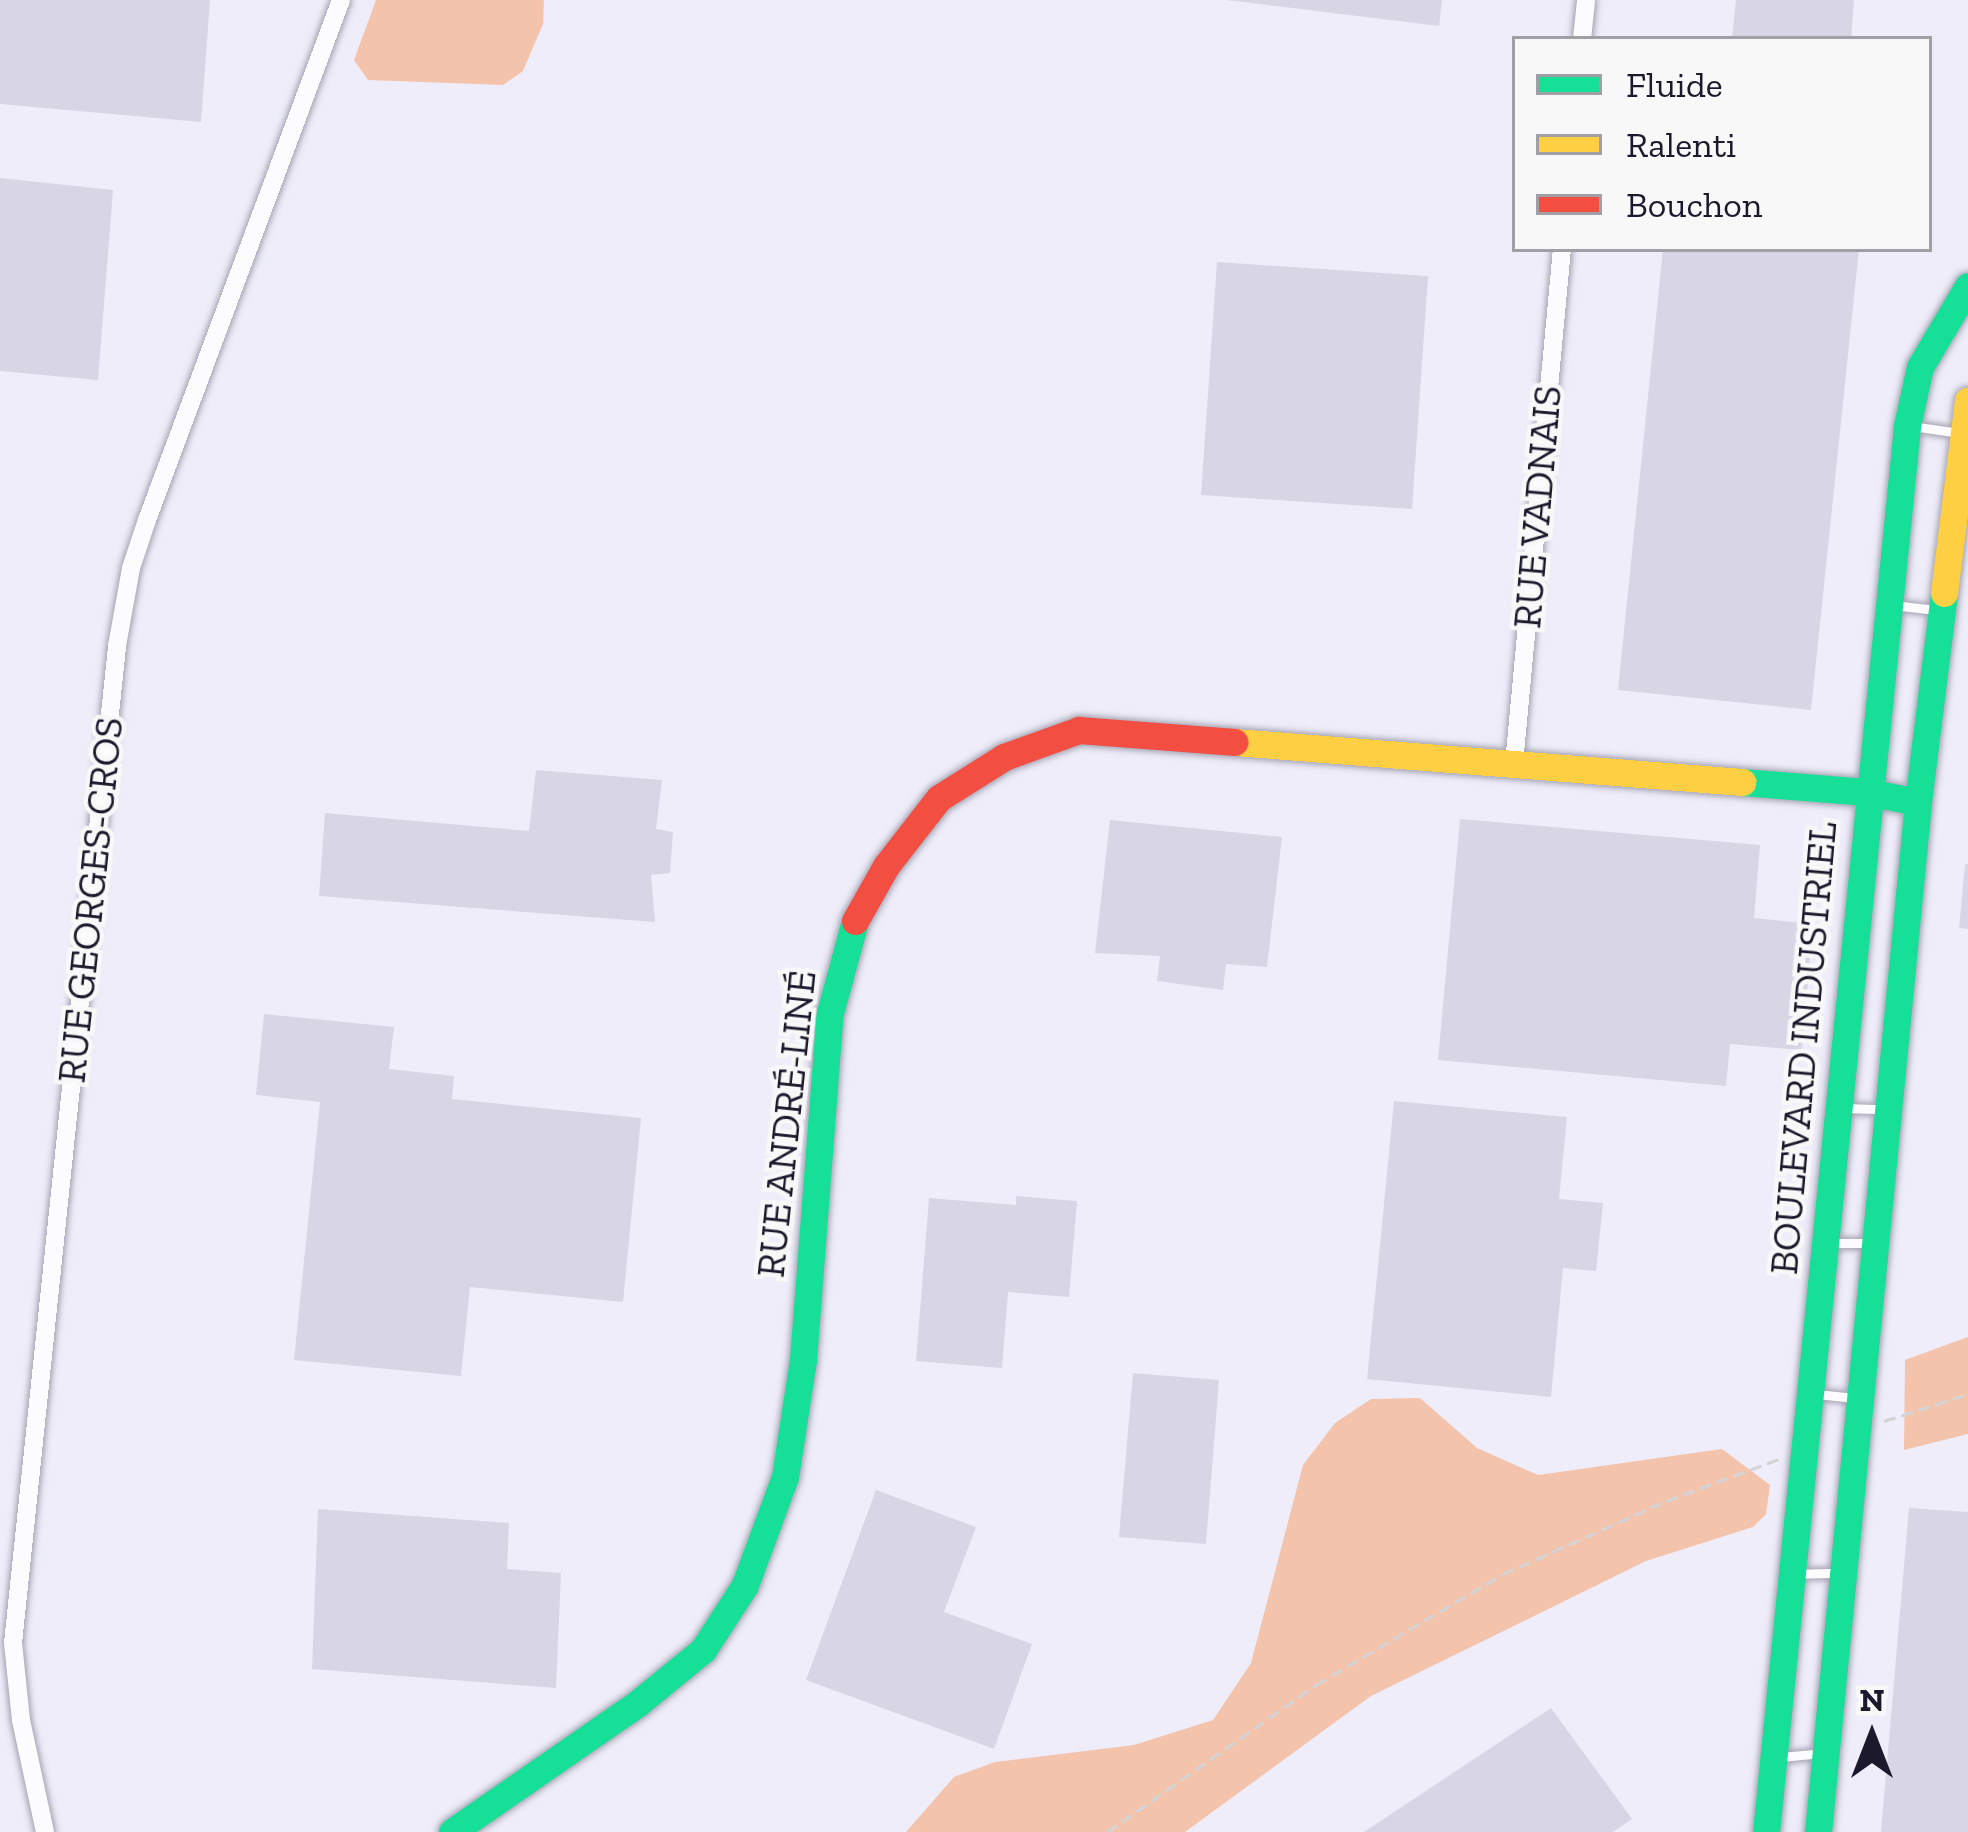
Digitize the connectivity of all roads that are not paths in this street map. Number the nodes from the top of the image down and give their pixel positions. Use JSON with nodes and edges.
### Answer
{"nodes":[{"id":1,"x":341,"y":0,"type":"edge"},
{"id":2,"x":1586,"y":0,"type":"edge"},
{"id":3,"x":1582,"y":36,"type":"edge"},
{"id":4,"x":1562,"y":252,"type":"edge"},
{"id":5,"x":1968,"y":286,"type":"edge"},
{"id":6,"x":1968,"y":400,"type":"edge"},
{"id":7,"x":1907,"y":426,"type":"junction"},
{"id":8,"x":1960,"y":433,"type":"junction"},
{"id":9,"x":1888,"y":604,"type":"junction"},
{"id":10,"x":1940,"y":611,"type":"junction"},
{"id":11,"x":1514,"y":764,"type":"junction"},
{"id":12,"x":1867,"y":792,"type":"junction"},
{"id":13,"x":1918,"y":802,"type":"junction"},
{"id":14,"x":1838,"y":1107,"type":"junction"},
{"id":15,"x":1887,"y":1109,"type":"junction"},
{"id":16,"x":1825,"y":1243,"type":"junction"},
{"id":17,"x":1874,"y":1243,"type":"junction"},
{"id":18,"x":1810,"y":1394,"type":"junction"},
{"id":19,"x":1859,"y":1398,"type":"junction"},
{"id":20,"x":1843,"y":1573,"type":"junction"},
{"id":21,"x":1794,"y":1574,"type":"junction"},
{"id":22,"x":1826,"y":1753,"type":"junction"},
{"id":23,"x":1774,"y":1758,"type":"junction"},
{"id":24,"x":45,"y":1832,"type":"edge"},
{"id":25,"x":452,"y":1832,"type":"edge"},
{"id":26,"x":1766,"y":1832,"type":"edge"},
{"id":27,"x":1818,"y":1832,"type":"edge"}],
"edges":[{"from":1,"to":24,"type":"street","name":"RUE GEORGES-CROS"},
{"from":2,"to":3,"type":"street"},
{"from":4,"to":11,"type":"street","name":"RUE VADNAIS"},
{"from":5,"to":7,"type":"street","name":"BOULEVARD INDUSTRIEL"},
{"from":6,"to":8,"type":"street"},
{"from":7,"to":8,"type":"lane"},
{"from":7,"to":9,"type":"street","name":"BOULEVARD INDUSTRIEL"},
{"from":8,"to":10,"type":"street"},
{"from":9,"to":10,"type":"lane"},
{"from":9,"to":12,"type":"street","name":"BOULEVARD INDUSTRIEL"},
{"from":10,"to":13,"type":"street"},
{"from":11,"to":12,"type":"street","name":"RUE ANDRÉ-LINÉ"},
{"from":11,"to":25,"type":"street","name":"RUE ANDRÉ-LINÉ"},
{"from":12,"to":13,"type":"street","name":"RUE ANDRÉ-LINÉ"},
{"from":12,"to":14,"type":"street","name":"BOULEVARD INDUSTRIEL"},
{"from":13,"to":15,"type":"street"},
{"from":14,"to":15,"type":"lane"},
{"from":14,"to":16,"type":"street","name":"BOULEVARD INDUSTRIEL"},
{"from":15,"to":17,"type":"street"},
{"from":16,"to":17,"type":"lane"},
{"from":16,"to":18,"type":"street","name":"BOULEVARD INDUSTRIEL"},
{"from":17,"to":19,"type":"street"},
{"from":18,"to":19,"type":"lane"},
{"from":18,"to":21,"type":"street","name":"BOULEVARD INDUSTRIEL"},
{"from":19,"to":20,"type":"street"},
{"from":20,"to":21,"type":"lane"},
{"from":20,"to":22,"type":"street"},
{"from":21,"to":23,"type":"street","name":"BOULEVARD INDUSTRIEL"},
{"from":22,"to":23,"type":"lane"},
{"from":22,"to":27,"type":"street"},
{"from":23,"to":26,"type":"street","name":"BOULEVARD INDUSTRIEL"}]}
